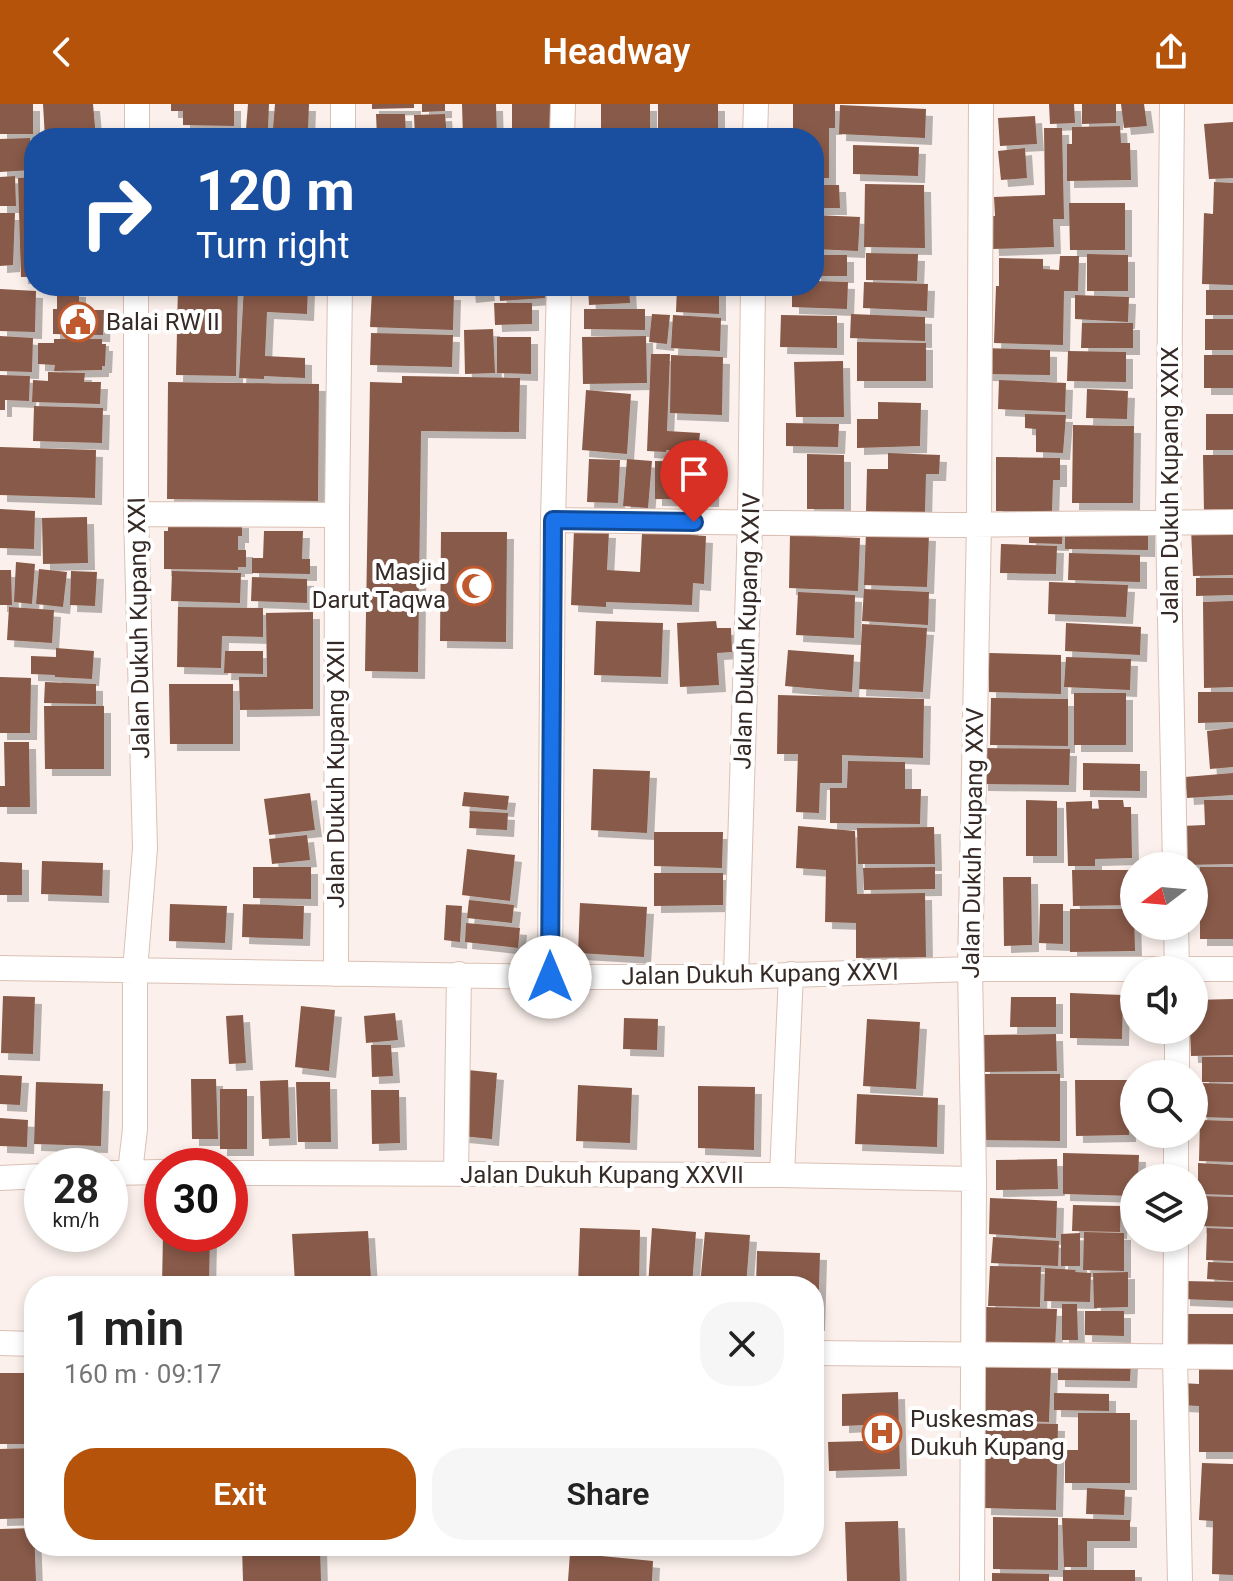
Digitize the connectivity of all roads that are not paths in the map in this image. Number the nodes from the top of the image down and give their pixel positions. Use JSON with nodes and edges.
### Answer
{"nodes":[{"id":1,"x":137,"y":104,"type":"edge"},
{"id":2,"x":343,"y":104,"type":"edge"},
{"id":3,"x":563,"y":104,"type":"edge"},
{"id":4,"x":756,"y":104,"type":"edge"},
{"id":5,"x":981,"y":104,"type":"edge"},
{"id":6,"x":1172,"y":104,"type":"edge"},
{"id":7,"x":137,"y":128,"type":"edge"},
{"id":8,"x":343,"y":128,"type":"edge"},
{"id":9,"x":562,"y":128,"type":"edge"},
{"id":10,"x":755,"y":128,"type":"edge"},
{"id":11,"x":136,"y":296,"type":"edge"},
{"id":12,"x":340,"y":296,"type":"edge"},
{"id":13,"x":559,"y":296,"type":"edge"},
{"id":14,"x":753,"y":296,"type":"edge"},
{"id":15,"x":136,"y":514,"type":"junction"},
{"id":16,"x":337,"y":515,"type":"junction"},
{"id":17,"x":553,"y":520,"type":"junction"},
{"id":18,"x":1233,"y":522,"type":"edge"},
{"id":19,"x":750,"y":523,"type":"junction"},
{"id":20,"x":1168,"y":523,"type":"junction"},
{"id":21,"x":979,"y":524,"type":"junction"},
{"id":22,"x":1175,"y":852,"type":"edge"},
{"id":23,"x":0,"y":968,"type":"edge"},
{"id":24,"x":970,"y":969,"type":"junction"},
{"id":25,"x":1120,"y":969,"type":"edge"},
{"id":26,"x":1208,"y":969,"type":"edge"},
{"id":27,"x":1233,"y":969,"type":"edge"},
{"id":28,"x":135,"y":971,"type":"junction"},
{"id":29,"x":336,"y":974,"type":"junction"},
{"id":30,"x":459,"y":974,"type":"junction"},
{"id":31,"x":791,"y":974,"type":"junction"},
{"id":32,"x":550,"y":977,"type":"junction"},
{"id":33,"x":736,"y":977,"type":"junction"},
{"id":34,"x":128,"y":1150,"type":"edge"},
{"id":35,"x":248,"y":1173,"type":"edge"},
{"id":36,"x":456,"y":1174,"type":"junction"},
{"id":37,"x":782,"y":1175,"type":"junction"},
{"id":38,"x":24,"y":1177,"type":"edge"},
{"id":39,"x":0,"y":1178,"type":"edge"},
{"id":40,"x":974,"y":1179,"type":"junction"},
{"id":41,"x":1176,"y":1252,"type":"edge"},
{"id":42,"x":0,"y":1343,"type":"edge"},
{"id":43,"x":24,"y":1344,"type":"edge"},
{"id":44,"x":824,"y":1353,"type":"edge"},
{"id":45,"x":972,"y":1355,"type":"junction"},
{"id":46,"x":1233,"y":1357,"type":"edge"},
{"id":47,"x":1175,"y":1358,"type":"junction"},
{"id":48,"x":972,"y":1581,"type":"edge"},
{"id":49,"x":1180,"y":1581,"type":"edge"}],
"edges":[{"from":1,"to":7,"type":"street"},
{"from":2,"to":8,"type":"street"},
{"from":3,"to":9,"type":"street"},
{"from":4,"to":10,"type":"street"},
{"from":5,"to":21,"type":"street","name":"Jalan Dukuh Kupang XXV"},
{"from":6,"to":20,"type":"street","name":"Jalan Dukuh Kupang XXIX"},
{"from":11,"to":15,"type":"street","name":"Jalan Dukuh Kupang XXI"},
{"from":12,"to":16,"type":"street","name":"Jalan Dukuh Kupang XXII"},
{"from":13,"to":17,"type":"street"},
{"from":14,"to":19,"type":"street","name":"Jalan Dukuh Kupang XXIV"},
{"from":15,"to":16,"type":"street"},
{"from":15,"to":28,"type":"street","name":"Jalan Dukuh Kupang XXI"},
{"from":16,"to":29,"type":"street","name":"Jalan Dukuh Kupang XXII"},
{"from":17,"to":19,"type":"street"},
{"from":17,"to":32,"type":"street"},
{"from":18,"to":20,"type":"street"},
{"from":19,"to":21,"type":"street"},
{"from":19,"to":33,"type":"street","name":"Jalan Dukuh Kupang XXIV"},
{"from":20,"to":21,"type":"street"},
{"from":20,"to":22,"type":"street","name":"Jalan Dukuh Kupang XXIX"},
{"from":21,"to":24,"type":"street","name":"Jalan Dukuh Kupang XXV"},
{"from":23,"to":28,"type":"street","name":"Jalan Dukuh Kupang XXVI"},
{"from":24,"to":25,"type":"street","name":"Jalan Dukuh Kupang XXVI"},
{"from":24,"to":31,"type":"street","name":"Jalan Dukuh Kupang XXVI"},
{"from":24,"to":40,"type":"street","name":"Jalan Dukuh Kupang XXV"},
{"from":26,"to":27,"type":"street","name":"Jalan Dukuh Kupang XXVI"},
{"from":28,"to":29,"type":"street","name":"Jalan Dukuh Kupang XXVI"},
{"from":28,"to":34,"type":"street","name":"Jalan Dukuh Kupang XXI"},
{"from":29,"to":30,"type":"street","name":"Jalan Dukuh Kupang XXVI"},
{"from":30,"to":32,"type":"street","name":"Jalan Dukuh Kupang XXVI"},
{"from":30,"to":36,"type":"street"},
{"from":31,"to":33,"type":"street","name":"Jalan Dukuh Kupang XXVI"},
{"from":31,"to":37,"type":"street"},
{"from":32,"to":33,"type":"street","name":"Jalan Dukuh Kupang XXVI"},
{"from":35,"to":36,"type":"street","name":"Jalan Dukuh Kupang XXVII"},
{"from":36,"to":37,"type":"street","name":"Jalan Dukuh Kupang XXVII"},
{"from":37,"to":40,"type":"street","name":"Jalan Dukuh Kupang XXVII"},
{"from":38,"to":39,"type":"street"},
{"from":40,"to":45,"type":"street","name":"Jalan Dukuh Kupang XXV"},
{"from":41,"to":47,"type":"street"},
{"from":42,"to":43,"type":"street"},
{"from":44,"to":45,"type":"street"},
{"from":45,"to":47,"type":"street"},
{"from":45,"to":48,"type":"street","name":"Jalan Dukuh Kupang XXV"},
{"from":46,"to":47,"type":"street"},
{"from":47,"to":49,"type":"street"}]}
